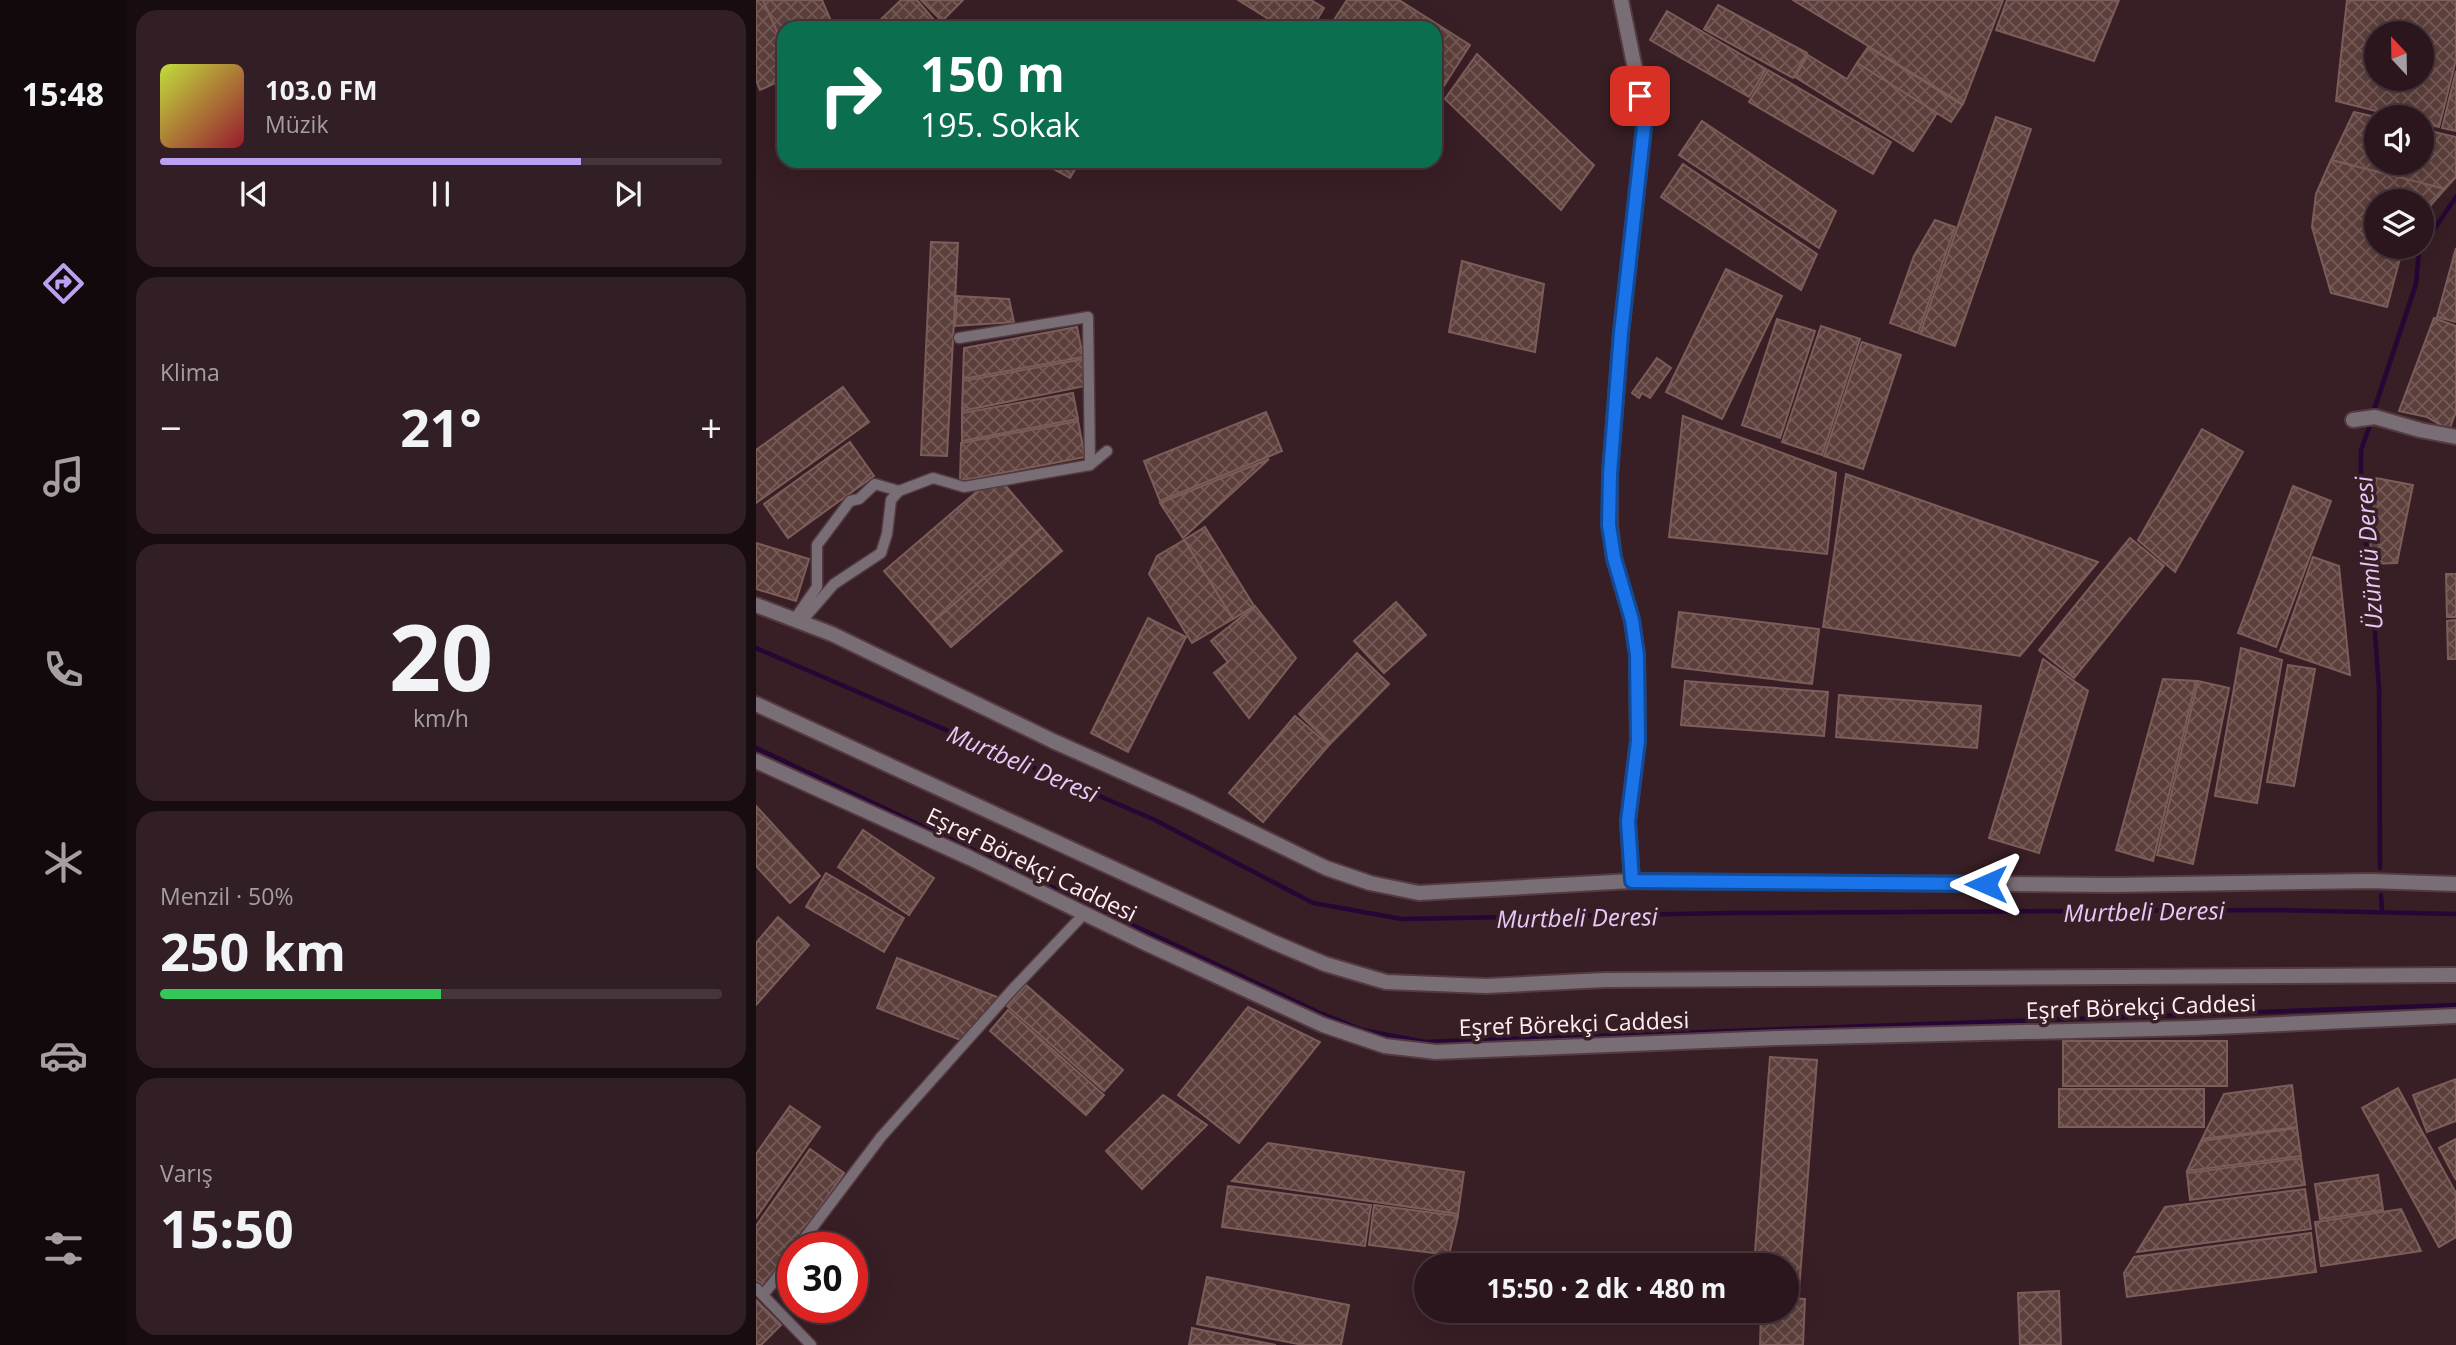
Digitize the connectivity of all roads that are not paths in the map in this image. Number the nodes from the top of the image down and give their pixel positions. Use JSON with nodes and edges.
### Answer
{"nodes":[{"id":1,"x":1621,"y":0,"type":"edge"},
{"id":2,"x":959,"y":338,"type":"dead end"},
{"id":3,"x":2363,"y":419,"type":"dead end"},
{"id":4,"x":2456,"y":437,"type":"edge"},
{"id":5,"x":1107,"y":450,"type":"dead end"},
{"id":6,"x":1090,"y":465,"type":"junction"},
{"id":7,"x":899,"y":491,"type":"junction"},
{"id":8,"x":756,"y":605,"type":"edge"},
{"id":9,"x":798,"y":621,"type":"junction"},
{"id":10,"x":756,"y":704,"type":"edge"},
{"id":11,"x":756,"y":761,"type":"edge"},
{"id":12,"x":1632,"y":881,"type":"junction"},
{"id":13,"x":2456,"y":884,"type":"edge"},
{"id":14,"x":1084,"y":914,"type":"junction"},
{"id":15,"x":2456,"y":975,"type":"edge"},
{"id":16,"x":2456,"y":1016,"type":"edge"},
{"id":17,"x":809,"y":1232,"type":"edge"},
{"id":18,"x":777,"y":1279,"type":"edge"},
{"id":19,"x":759,"y":1291,"type":"edge"},
{"id":20,"x":811,"y":1345,"type":"edge"}],
"edges":[{"from":1,"to":12,"type":"street"},
{"from":2,"to":6,"type":"lane"},
{"from":3,"to":4,"type":"street"},
{"from":5,"to":6,"type":"lane"},
{"from":6,"to":7,"type":"lane"},
{"from":7,"to":9,"type":"lane"},
{"from":7,"to":9,"type":"lane"},
{"from":8,"to":9,"type":"street"},
{"from":9,"to":12,"type":"street"},
{"from":10,"to":15,"type":"street"},
{"from":11,"to":14,"type":"street","name":"Eşref Börekçi Caddesi"},
{"from":12,"to":13,"type":"street"},
{"from":14,"to":16,"type":"street","name":"Eşref Börekçi Caddesi"},
{"from":14,"to":17,"type":"lane"},
{"from":18,"to":19,"type":"lane"},
{"from":19,"to":20,"type":"lane"}]}
